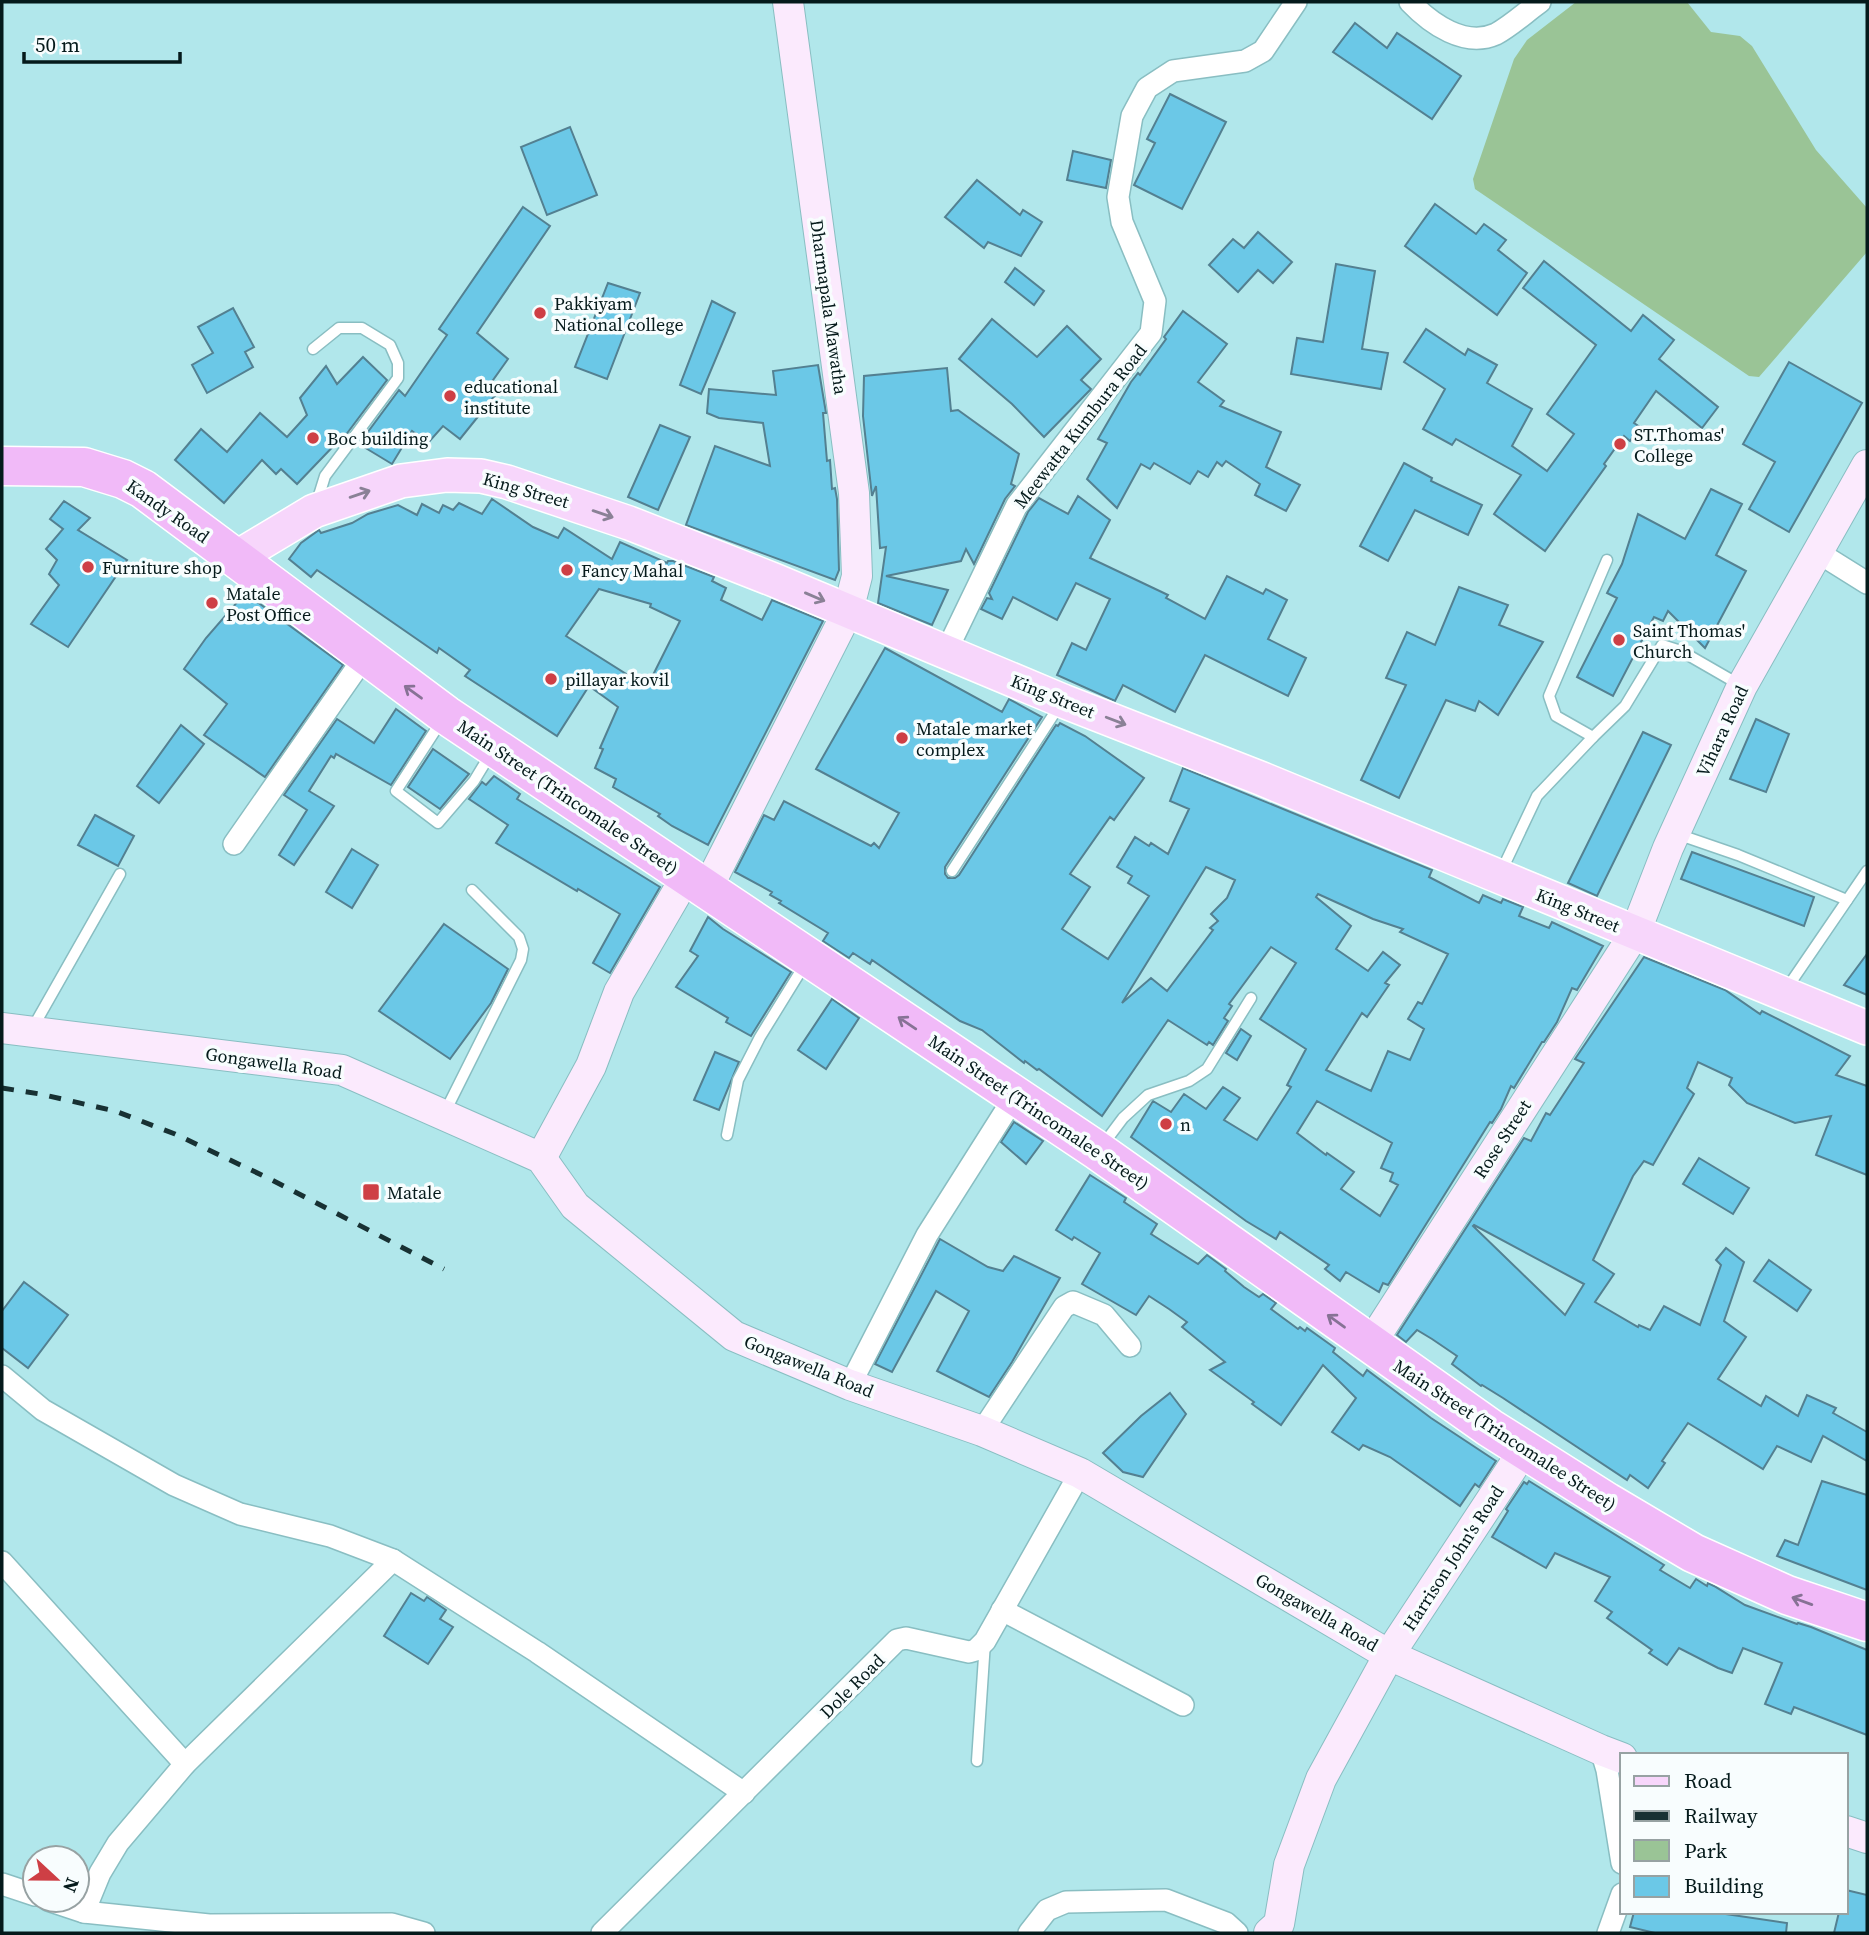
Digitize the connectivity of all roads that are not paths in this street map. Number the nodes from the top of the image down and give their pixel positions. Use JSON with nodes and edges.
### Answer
{"nodes":[{"id":1,"x":788,"y":2,"type":"edge"},
{"id":2,"x":1296,"y":2,"type":"edge"},
{"id":3,"x":1410,"y":2,"type":"edge"},
{"id":4,"x":1540,"y":2,"type":"edge"},
{"id":5,"x":313,"y":349,"type":"dead end"},
{"id":6,"x":1867,"y":465,"type":"edge"},
{"id":7,"x":6,"y":468,"type":"edge"},
{"id":8,"x":314,"y":511,"type":"junction"},
{"id":9,"x":1819,"y":553,"type":"junction"},
{"id":10,"x":234,"y":559,"type":"junction"},
{"id":11,"x":1607,"y":560,"type":"dead end"},
{"id":12,"x":1867,"y":583,"type":"edge"},
{"id":13,"x":848,"y":611,"type":"junction"},
{"id":14,"x":946,"y":652,"type":"junction"},
{"id":15,"x":365,"y":656,"type":"junction"},
{"id":16,"x":1742,"y":686,"type":"junction"},
{"id":17,"x":1063,"y":701,"type":"junction"},
{"id":18,"x":446,"y":715,"type":"junction"},
{"id":19,"x":1593,"y":737,"type":"junction"},
{"id":20,"x":494,"y":748,"type":"junction"},
{"id":21,"x":1675,"y":834,"type":"junction"},
{"id":22,"x":234,"y":844,"type":"dead end"},
{"id":23,"x":952,"y":871,"type":"dead end"},
{"id":24,"x":1867,"y":871,"type":"edge"},
{"id":25,"x":121,"y":874,"type":"dead end"},
{"id":26,"x":1499,"y":878,"type":"junction"},
{"id":27,"x":696,"y":884,"type":"junction"},
{"id":28,"x":472,"y":890,"type":"dead end"},
{"id":29,"x":1847,"y":900,"type":"junction"},
{"id":30,"x":1635,"y":933,"type":"junction"},
{"id":31,"x":809,"y":958,"type":"junction"},
{"id":32,"x":1784,"y":993,"type":"junction"},
{"id":33,"x":1251,"y":998,"type":"dead end"},
{"id":34,"x":1867,"y":1028,"type":"edge"},
{"id":35,"x":16,"y":1030,"type":"edge"},
{"id":36,"x":1014,"y":1096,"type":"junction"},
{"id":37,"x":443,"y":1115,"type":"junction"},
{"id":38,"x":727,"y":1135,"type":"dead end"},
{"id":39,"x":1098,"y":1151,"type":"junction"},
{"id":40,"x":541,"y":1158,"type":"junction"},
{"id":41,"x":1370,"y":1345,"type":"junction"},
{"id":42,"x":1130,"y":1346,"type":"dead end"},
{"id":43,"x":2,"y":1376,"type":"edge"},
{"id":44,"x":850,"y":1385,"type":"junction"},
{"id":45,"x":982,"y":1431,"type":"junction"},
{"id":46,"x":1524,"y":1450,"type":"junction"},
{"id":47,"x":1080,"y":1473,"type":"junction"},
{"id":48,"x":393,"y":1560,"type":"junction"},
{"id":49,"x":2,"y":1562,"type":"edge"},
{"id":50,"x":1002,"y":1610,"type":"junction"},
{"id":51,"x":1867,"y":1622,"type":"edge"},
{"id":52,"x":985,"y":1641,"type":"junction"},
{"id":53,"x":1389,"y":1655,"type":"junction"},
{"id":54,"x":1183,"y":1705,"type":"dead end"},
{"id":55,"x":1611,"y":1754,"type":"edge"},
{"id":56,"x":977,"y":1761,"type":"dead end"},
{"id":57,"x":185,"y":1764,"type":"junction"},
{"id":58,"x":744,"y":1793,"type":"junction"},
{"id":59,"x":1848,"y":1832,"type":"edge"},
{"id":60,"x":1867,"y":1838,"type":"edge"},
{"id":61,"x":1620,"y":1851,"type":"edge"},
{"id":62,"x":2,"y":1884,"type":"edge"},
{"id":63,"x":21,"y":1890,"type":"edge"},
{"id":64,"x":91,"y":1896,"type":"edge"},
{"id":65,"x":1620,"y":1900,"type":"edge"},
{"id":66,"x":91,"y":1913,"type":"edge"},
{"id":67,"x":1279,"y":1930,"type":"edge"},
{"id":68,"x":424,"y":1933,"type":"edge"},
{"id":69,"x":602,"y":1933,"type":"edge"},
{"id":70,"x":1029,"y":1933,"type":"edge"},
{"id":71,"x":1237,"y":1933,"type":"edge"},
{"id":72,"x":1608,"y":1933,"type":"edge"}],
"edges":[{"from":1,"to":13,"type":"street","name":"Dharmapala Mawatha"},
{"from":2,"to":14,"type":"street","name":"Meewatta Kumbura Road"},
{"from":3,"to":4,"type":"street"},
{"from":5,"to":8,"type":"lane"},
{"from":6,"to":9,"type":"street","name":"Vihara Road"},
{"from":7,"to":10,"type":"highway","name":"Kandy Road"},
{"from":8,"to":10,"type":"main road","name":"King Street"},
{"from":8,"to":13,"type":"main road","name":"King Street","one_way":true},
{"from":9,"to":12,"type":"street"},
{"from":9,"to":16,"type":"street","name":"Vihara Road"},
{"from":10,"to":15,"type":"highway","name":"Main Street (Trincomalee Street)"},
{"from":11,"to":19,"type":"lane"},
{"from":13,"to":14,"type":"main road","name":"King Street"},
{"from":13,"to":27,"type":"street","name":"Dharmapala Mawatha"},
{"from":14,"to":17,"type":"main road","name":"King Street"},
{"from":18,"to":15,"type":"highway","name":"Main Street (Trincomalee Street)","one_way":true},
{"from":15,"to":22,"type":"street"},
{"from":16,"to":19,"type":"lane"},
{"from":16,"to":21,"type":"street","name":"Vihara Road"},
{"from":17,"to":23,"type":"lane"},
{"from":17,"to":26,"type":"main road","name":"King Street","one_way":true},
{"from":18,"to":20,"type":"highway","name":"Main Street (Trincomalee Street)"},
{"from":18,"to":20,"type":"lane"},
{"from":19,"to":26,"type":"lane"},
{"from":20,"to":27,"type":"highway","name":"Main Street (Trincomalee Street)"},
{"from":21,"to":29,"type":"lane"},
{"from":21,"to":30,"type":"street","name":"Vihara Road"},
{"from":24,"to":29,"type":"lane"},
{"from":25,"to":35,"type":"lane"},
{"from":26,"to":30,"type":"main road","name":"King Street"},
{"from":27,"to":31,"type":"highway","name":"Main Street (Trincomalee Street)"},
{"from":27,"to":40,"type":"street","name":"Dharmapala Mawatha"},
{"from":28,"to":37,"type":"lane"},
{"from":29,"to":32,"type":"lane"},
{"from":30,"to":32,"type":"main road","name":"King Street"},
{"from":30,"to":41,"type":"street","name":"Rose Street"},
{"from":36,"to":31,"type":"highway","name":"Main Street (Trincomalee Street)","one_way":true},
{"from":31,"to":38,"type":"lane"},
{"from":32,"to":34,"type":"main road","name":"King Street"},
{"from":33,"to":39,"type":"lane"},
{"from":35,"to":37,"type":"street","name":"Gongawella Road"},
{"from":36,"to":39,"type":"highway","name":"Main Street (Trincomalee Street)"},
{"from":36,"to":44,"type":"street"},
{"from":37,"to":40,"type":"street","name":"Gongawella Road"},
{"from":41,"to":39,"type":"highway","name":"Main Street (Trincomalee Street)","one_way":true},
{"from":40,"to":44,"type":"street","name":"Gongawella Road"},
{"from":41,"to":46,"type":"highway","name":"Main Street (Trincomalee Street)"},
{"from":42,"to":45,"type":"street"},
{"from":43,"to":48,"type":"street"},
{"from":44,"to":45,"type":"street","name":"Gongawella Road"},
{"from":45,"to":47,"type":"street","name":"Gongawella Road"},
{"from":51,"to":46,"type":"highway","name":"Main Street (Trincomalee Street)","one_way":true},
{"from":46,"to":53,"type":"street","name":"Harrison John's Road"},
{"from":47,"to":50,"type":"street"},
{"from":47,"to":53,"type":"street","name":"Gongawella Road"},
{"from":48,"to":57,"type":"street"},
{"from":48,"to":58,"type":"street"},
{"from":49,"to":57,"type":"street"},
{"from":50,"to":52,"type":"street"},
{"from":50,"to":54,"type":"street"},
{"from":52,"to":56,"type":"lane"},
{"from":52,"to":58,"type":"street","name":"Dole Road"},
{"from":53,"to":55,"type":"street","name":"Gongawella Road"},
{"from":53,"to":67,"type":"street","name":"Harrison John's Road"},
{"from":55,"to":61,"type":"street"},
{"from":57,"to":64,"type":"street"},
{"from":58,"to":69,"type":"street","name":"Dole Road"},
{"from":59,"to":60,"type":"street"},
{"from":62,"to":63,"type":"street"},
{"from":65,"to":72,"type":"street"},
{"from":66,"to":68,"type":"street"},
{"from":70,"to":71,"type":"street"}]}
